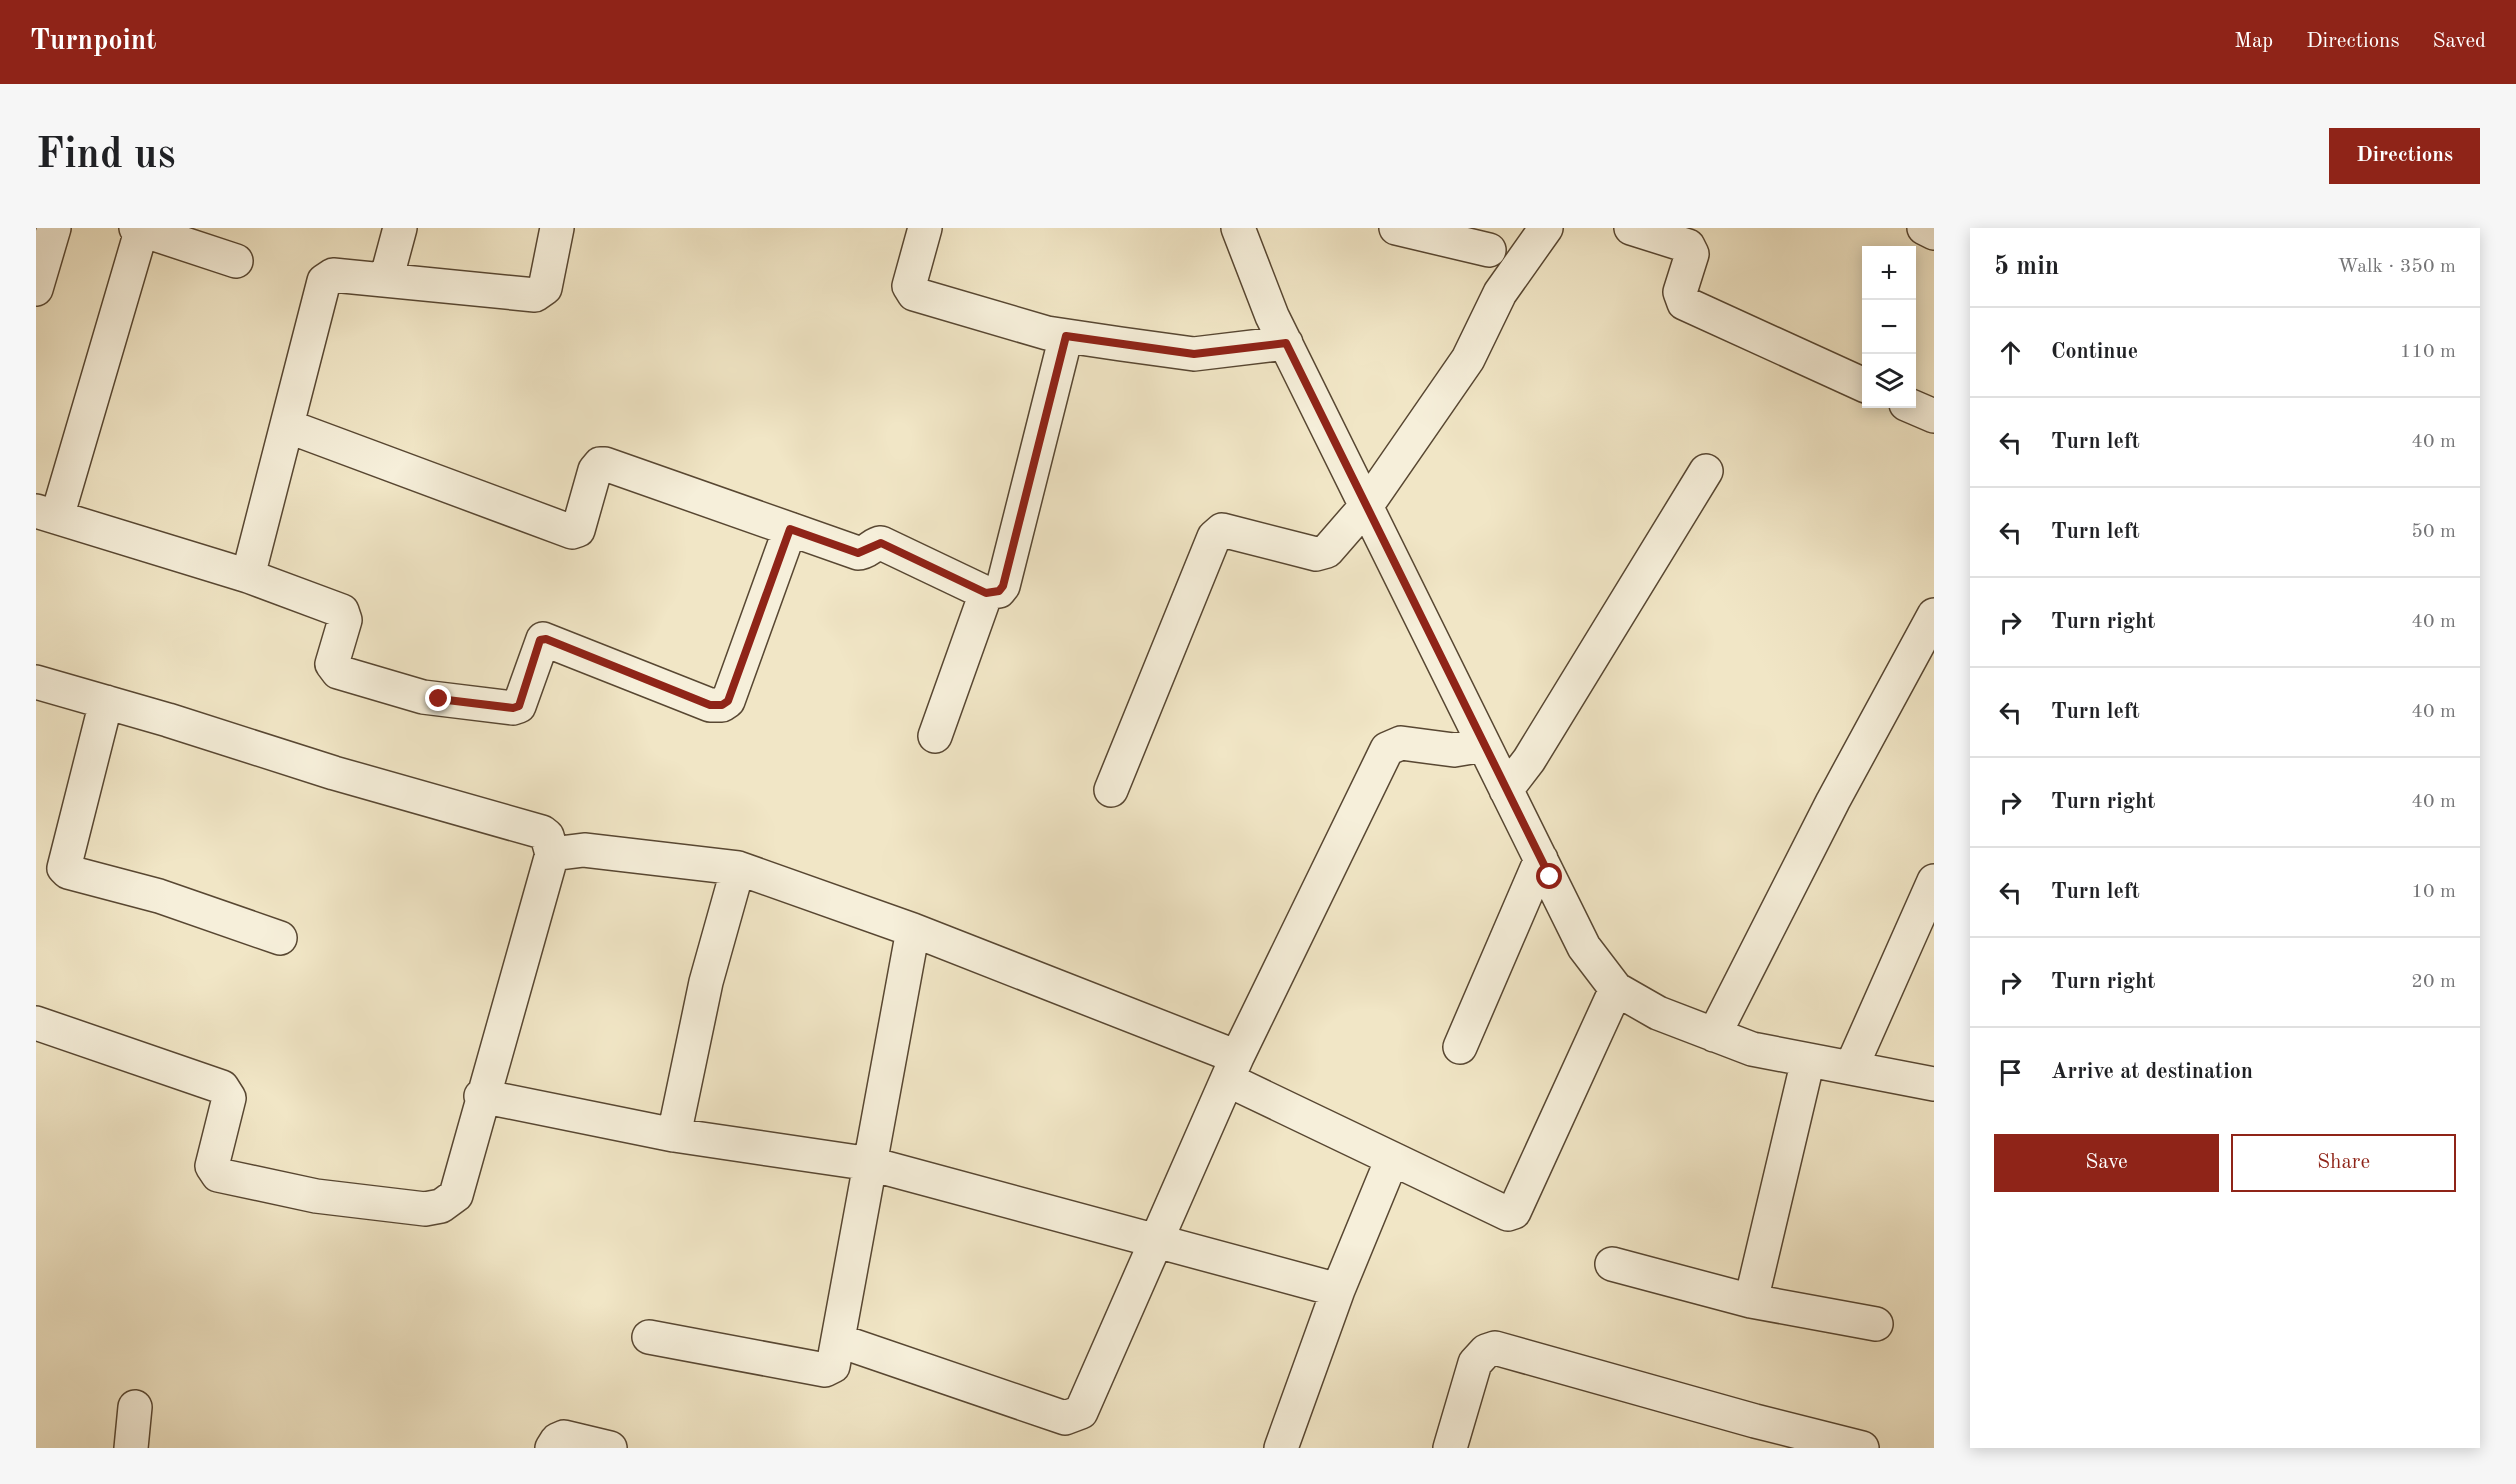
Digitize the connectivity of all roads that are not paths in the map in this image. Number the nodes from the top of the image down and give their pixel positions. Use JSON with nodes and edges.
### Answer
{"nodes":[{"id":1,"x":54,"y":228,"type":"edge"},
{"id":2,"x":400,"y":228,"type":"edge"},
{"id":3,"x":557,"y":228,"type":"edge"},
{"id":4,"x":926,"y":228,"type":"edge"},
{"id":5,"x":1238,"y":228,"type":"edge"},
{"id":6,"x":1396,"y":228,"type":"edge"},
{"id":7,"x":1546,"y":228,"type":"edge"},
{"id":8,"x":1631,"y":228,"type":"edge"},
{"id":9,"x":1924,"y":228,"type":"edge"},
{"id":10,"x":140,"y":229,"type":"edge"},
{"id":11,"x":1934,"y":233,"type":"edge"},
{"id":12,"x":1489,"y":250,"type":"dead end"},
{"id":13,"x":236,"y":261,"type":"dead end"},
{"id":14,"x":386,"y":280,"type":"junction"},
{"id":15,"x":36,"y":290,"type":"edge"},
{"id":16,"x":1066,"y":336,"type":"junction"},
{"id":17,"x":1286,"y":343,"type":"junction"},
{"id":18,"x":1862,"y":384,"type":"edge"},
{"id":19,"x":1915,"y":408,"type":"edge"},
{"id":20,"x":1934,"y":416,"type":"edge"},
{"id":21,"x":287,"y":426,"type":"junction"},
{"id":22,"x":1706,"y":471,"type":"dead end"},
{"id":23,"x":1367,"y":505,"type":"junction"},
{"id":24,"x":46,"y":514,"type":"edge"},
{"id":25,"x":790,"y":529,"type":"junction"},
{"id":26,"x":248,"y":576,"type":"junction"},
{"id":27,"x":986,"y":593,"type":"junction"},
{"id":28,"x":1934,"y":615,"type":"edge"},
{"id":29,"x":1925,"y":656,"type":"edge"},
{"id":30,"x":36,"y":682,"type":"edge"},
{"id":31,"x":106,"y":702,"type":"junction"},
{"id":32,"x":935,"y":736,"type":"dead end"},
{"id":33,"x":1484,"y":745,"type":"junction"},
{"id":34,"x":1111,"y":790,"type":"dead end"},
{"id":35,"x":1506,"y":790,"type":"junction"},
{"id":36,"x":552,"y":854,"type":"junction"},
{"id":37,"x":1541,"y":860,"type":"junction"},
{"id":38,"x":738,"y":867,"type":"junction"},
{"id":39,"x":1934,"y":880,"type":"edge"},
{"id":40,"x":914,"y":930,"type":"junction"},
{"id":41,"x":280,"y":938,"type":"dead end"},
{"id":42,"x":1617,"y":989,"type":"junction"},
{"id":43,"x":36,"y":1023,"type":"edge"},
{"id":44,"x":1714,"y":1035,"type":"junction"},
{"id":45,"x":1460,"y":1047,"type":"dead end"},
{"id":46,"x":1808,"y":1060,"type":"junction"},
{"id":47,"x":1233,"y":1068,"type":"junction"},
{"id":48,"x":1851,"y":1068,"type":"junction"},
{"id":49,"x":1934,"y":1084,"type":"edge"},
{"id":50,"x":482,"y":1096,"type":"junction"},
{"id":51,"x":675,"y":1135,"type":"junction"},
{"id":52,"x":1392,"y":1159,"type":"junction"},
{"id":53,"x":871,"y":1164,"type":"junction"},
{"id":54,"x":1157,"y":1240,"type":"junction"},
{"id":55,"x":1612,"y":1264,"type":"dead end"},
{"id":56,"x":1338,"y":1290,"type":"junction"},
{"id":57,"x":1751,"y":1301,"type":"junction"},
{"id":58,"x":1876,"y":1324,"type":"dead end"},
{"id":59,"x":649,"y":1337,"type":"dead end"},
{"id":60,"x":840,"y":1341,"type":"junction"},
{"id":61,"x":135,"y":1407,"type":"dead end"},
{"id":62,"x":1751,"y":1435,"type":"edge"},
{"id":63,"x":131,"y":1448,"type":"edge"},
{"id":64,"x":552,"y":1448,"type":"edge"},
{"id":65,"x":610,"y":1448,"type":"edge"},
{"id":66,"x":1281,"y":1448,"type":"edge"},
{"id":67,"x":1450,"y":1448,"type":"edge"},
{"id":68,"x":1862,"y":1448,"type":"edge"}],
"edges":[{"from":1,"to":15,"type":"street"},
{"from":2,"to":14,"type":"street"},
{"from":3,"to":14,"type":"street"},
{"from":4,"to":16,"type":"street"},
{"from":5,"to":17,"type":"street"},
{"from":6,"to":12,"type":"street"},
{"from":7,"to":23,"type":"street"},
{"from":8,"to":18,"type":"street"},
{"from":9,"to":11,"type":"street"},
{"from":10,"to":13,"type":"street"},
{"from":10,"to":24,"type":"street"},
{"from":14,"to":21,"type":"street"},
{"from":16,"to":17,"type":"street"},
{"from":16,"to":27,"type":"street"},
{"from":17,"to":23,"type":"street"},
{"from":19,"to":20,"type":"street"},
{"from":21,"to":25,"type":"street"},
{"from":21,"to":26,"type":"street"},
{"from":22,"to":35,"type":"street"},
{"from":23,"to":33,"type":"street"},
{"from":23,"to":34,"type":"street"},
{"from":24,"to":26,"type":"street"},
{"from":25,"to":26,"type":"street"},
{"from":25,"to":27,"type":"street"},
{"from":27,"to":32,"type":"street"},
{"from":28,"to":29,"type":"street"},
{"from":29,"to":44,"type":"street"},
{"from":30,"to":31,"type":"street"},
{"from":31,"to":36,"type":"street"},
{"from":31,"to":41,"type":"street"},
{"from":33,"to":35,"type":"street"},
{"from":33,"to":47,"type":"street"},
{"from":35,"to":37,"type":"street"},
{"from":36,"to":38,"type":"street"},
{"from":36,"to":50,"type":"street"},
{"from":37,"to":42,"type":"street"},
{"from":37,"to":45,"type":"street"},
{"from":38,"to":40,"type":"street"},
{"from":38,"to":51,"type":"street"},
{"from":39,"to":48,"type":"street"},
{"from":40,"to":47,"type":"street"},
{"from":40,"to":53,"type":"street"},
{"from":42,"to":44,"type":"street"},
{"from":42,"to":52,"type":"street"},
{"from":43,"to":50,"type":"street"},
{"from":44,"to":46,"type":"street"},
{"from":46,"to":48,"type":"street"},
{"from":46,"to":57,"type":"street"},
{"from":47,"to":52,"type":"street"},
{"from":47,"to":54,"type":"street"},
{"from":48,"to":49,"type":"street"},
{"from":50,"to":51,"type":"street"},
{"from":51,"to":53,"type":"street"},
{"from":52,"to":56,"type":"street"},
{"from":53,"to":54,"type":"street"},
{"from":53,"to":60,"type":"street"},
{"from":54,"to":56,"type":"street"},
{"from":54,"to":60,"type":"street"},
{"from":55,"to":57,"type":"street"},
{"from":56,"to":66,"type":"street"},
{"from":57,"to":58,"type":"street"},
{"from":59,"to":60,"type":"street"},
{"from":61,"to":63,"type":"street"},
{"from":62,"to":67,"type":"street"},
{"from":62,"to":68,"type":"street"},
{"from":64,"to":65,"type":"street"}]}
